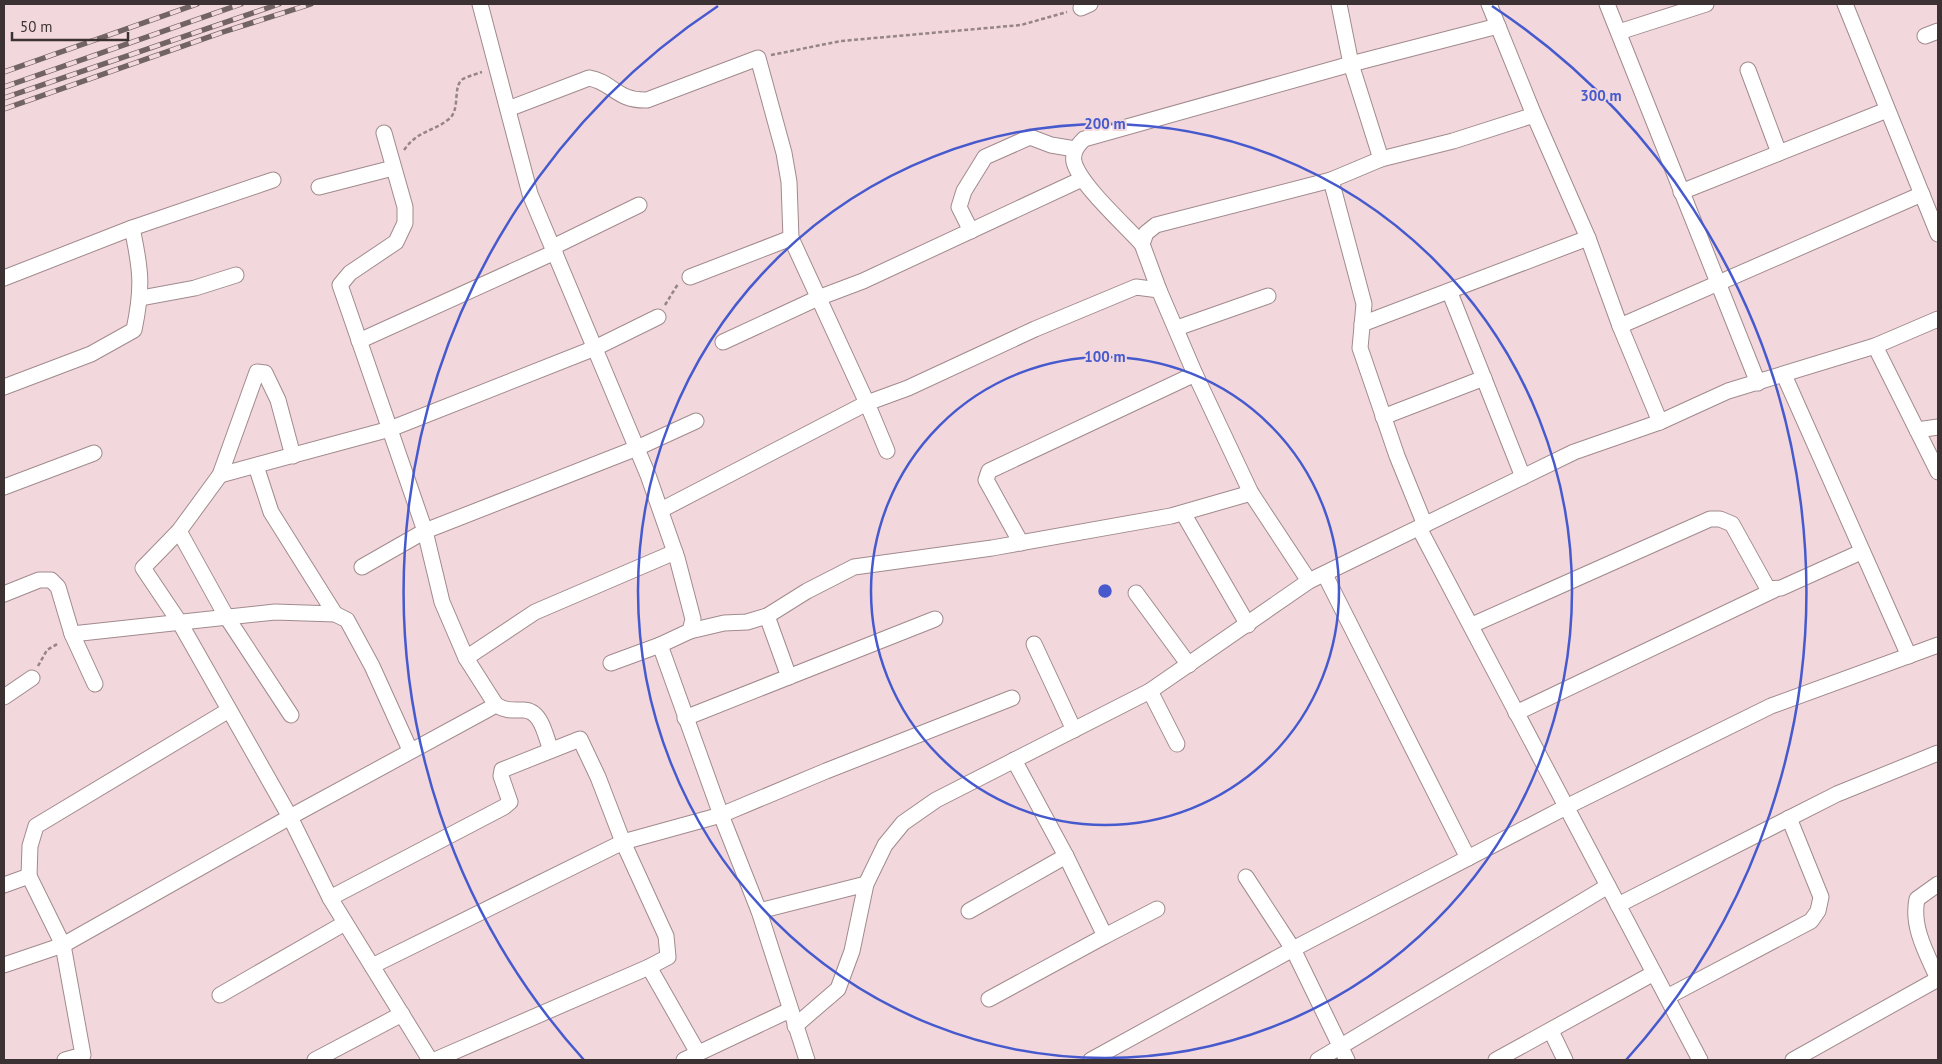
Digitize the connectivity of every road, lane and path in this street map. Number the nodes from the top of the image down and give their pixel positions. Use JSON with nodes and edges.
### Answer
{"nodes":[{"id":1,"x":480,"y":4,"type":"edge"},
{"id":2,"x":1339,"y":4,"type":"edge"},
{"id":3,"x":1489,"y":4,"type":"edge"},
{"id":4,"x":1607,"y":4,"type":"edge"},
{"id":5,"x":1706,"y":4,"type":"edge"},
{"id":6,"x":1845,"y":4,"type":"edge"},
{"id":7,"x":1085,"y":6,"type":"edge"},
{"id":8,"x":1498,"y":26,"type":"junction"},
{"id":9,"x":1619,"y":32,"type":"junction"},
{"id":10,"x":758,"y":58,"type":"junction"},
{"id":11,"x":1351,"y":64,"type":"junction"},
{"id":12,"x":497,"y":67,"type":"junction"},
{"id":13,"x":1748,"y":70,"type":"dead end"},
{"id":14,"x":508,"y":109,"type":"junction"},
{"id":15,"x":1887,"y":110,"type":"junction"},
{"id":16,"x":1534,"y":115,"type":"junction"},
{"id":17,"x":384,"y":133,"type":"dead end"},
{"id":18,"x":1075,"y":149,"type":"junction"},
{"id":19,"x":1779,"y":153,"type":"junction"},
{"id":20,"x":1381,"y":159,"type":"junction"},
{"id":21,"x":393,"y":166,"type":"junction"},
{"id":22,"x":1082,"y":179,"type":"junction"},
{"id":23,"x":273,"y":180,"type":"dead end"},
{"id":24,"x":1331,"y":180,"type":"junction"},
{"id":25,"x":319,"y":187,"type":"dead end"},
{"id":26,"x":1681,"y":192,"type":"junction"},
{"id":27,"x":1922,"y":194,"type":"junction"},
{"id":28,"x":639,"y":206,"type":"dead end"},
{"id":29,"x":132,"y":228,"type":"junction"},
{"id":30,"x":971,"y":231,"type":"junction"},
{"id":31,"x":1938,"y":234,"type":"edge"},
{"id":32,"x":791,"y":238,"type":"junction"},
{"id":33,"x":1588,"y":238,"type":"junction"},
{"id":34,"x":1142,"y":244,"type":"junction"},
{"id":35,"x":554,"y":250,"type":"junction"},
{"id":36,"x":236,"y":275,"type":"dead end"},
{"id":37,"x":690,"y":277,"type":"joint"},
{"id":38,"x":4,"y":278,"type":"edge"},
{"id":39,"x":1718,"y":284,"type":"junction"},
{"id":40,"x":1159,"y":290,"type":"junction"},
{"id":41,"x":1450,"y":293,"type":"junction"},
{"id":42,"x":1268,"y":296,"type":"dead end"},
{"id":43,"x":141,"y":298,"type":"junction"},
{"id":44,"x":818,"y":298,"type":"junction"},
{"id":45,"x":658,"y":317,"type":"joint"},
{"id":46,"x":1938,"y":319,"type":"edge"},
{"id":47,"x":1362,"y":324,"type":"junction"},
{"id":48,"x":1620,"y":326,"type":"junction"},
{"id":49,"x":1177,"y":328,"type":"junction"},
{"id":50,"x":359,"y":341,"type":"junction"},
{"id":51,"x":723,"y":342,"type":"dead end"},
{"id":52,"x":1875,"y":346,"type":"junction"},
{"id":53,"x":595,"y":348,"type":"junction"},
{"id":54,"x":1195,"y":374,"type":"junction"},
{"id":55,"x":1784,"y":375,"type":"junction"},
{"id":56,"x":1484,"y":378,"type":"junction"},
{"id":57,"x":1758,"y":383,"type":"junction"},
{"id":58,"x":4,"y":388,"type":"edge"},
{"id":59,"x":867,"y":402,"type":"junction"},
{"id":60,"x":1383,"y":416,"type":"junction"},
{"id":61,"x":696,"y":421,"type":"dead end"},
{"id":62,"x":1660,"y":422,"type":"junction"},
{"id":63,"x":1938,"y":427,"type":"edge"},
{"id":64,"x":390,"y":430,"type":"junction"},
{"id":65,"x":1917,"y":430,"type":"junction"},
{"id":66,"x":637,"y":448,"type":"junction"},
{"id":67,"x":887,"y":451,"type":"dead end"},
{"id":68,"x":94,"y":453,"type":"dead end"},
{"id":69,"x":293,"y":456,"type":"junction"},
{"id":70,"x":256,"y":466,"type":"junction"},
{"id":71,"x":1938,"y":472,"type":"edge"},
{"id":72,"x":220,"y":476,"type":"junction"},
{"id":73,"x":1523,"y":477,"type":"junction"},
{"id":74,"x":4,"y":487,"type":"edge"},
{"id":75,"x":1251,"y":493,"type":"junction"},
{"id":76,"x":661,"y":510,"type":"junction"},
{"id":77,"x":1183,"y":512,"type":"junction"},
{"id":78,"x":1422,"y":527,"type":"junction"},
{"id":79,"x":179,"y":531,"type":"junction"},
{"id":80,"x":425,"y":531,"type":"junction"},
{"id":81,"x":1021,"y":543,"type":"junction"},
{"id":82,"x":675,"y":552,"type":"junction"},
{"id":83,"x":1861,"y":552,"type":"junction"},
{"id":84,"x":362,"y":567,"type":"dead end"},
{"id":85,"x":1325,"y":575,"type":"junction"},
{"id":86,"x":1309,"y":581,"type":"junction"},
{"id":87,"x":1774,"y":590,"type":"junction"},
{"id":88,"x":1136,"y":593,"type":"dead end"},
{"id":89,"x":4,"y":594,"type":"edge"},
{"id":90,"x":335,"y":614,"type":"junction"},
{"id":91,"x":226,"y":616,"type":"junction"},
{"id":92,"x":767,"y":616,"type":"junction"},
{"id":93,"x":935,"y":619,"type":"dead end"},
{"id":94,"x":180,"y":623,"type":"junction"},
{"id":95,"x":1248,"y":625,"type":"junction"},
{"id":96,"x":1472,"y":625,"type":"junction"},
{"id":97,"x":690,"y":631,"type":"junction"},
{"id":98,"x":72,"y":634,"type":"junction"},
{"id":99,"x":1034,"y":644,"type":"dead end"},
{"id":100,"x":660,"y":645,"type":"junction"},
{"id":101,"x":1938,"y":645,"type":"edge"},
{"id":102,"x":1909,"y":656,"type":"junction"},
{"id":103,"x":466,"y":658,"type":"junction"},
{"id":104,"x":611,"y":663,"type":"dead end"},
{"id":105,"x":1189,"y":664,"type":"junction"},
{"id":106,"x":789,"y":677,"type":"junction"},
{"id":107,"x":32,"y":678,"type":"joint"},
{"id":108,"x":95,"y":684,"type":"dead end"},
{"id":109,"x":1150,"y":691,"type":"junction"},
{"id":110,"x":4,"y":697,"type":"edge"},
{"id":111,"x":1012,"y":698,"type":"dead end"},
{"id":112,"x":496,"y":705,"type":"junction"},
{"id":113,"x":229,"y":710,"type":"junction"},
{"id":114,"x":1516,"y":713,"type":"junction"},
{"id":115,"x":291,"y":715,"type":"dead end"},
{"id":116,"x":685,"y":718,"type":"junction"},
{"id":117,"x":1074,"y":730,"type":"junction"},
{"id":118,"x":1177,"y":744,"type":"dead end"},
{"id":119,"x":410,"y":750,"type":"junction"},
{"id":120,"x":551,"y":750,"type":"junction"},
{"id":121,"x":1938,"y":753,"type":"edge"},
{"id":122,"x":1014,"y":760,"type":"junction"},
{"id":123,"x":1566,"y":807,"type":"junction"},
{"id":124,"x":290,"y":816,"type":"junction"},
{"id":125,"x":721,"y":816,"type":"junction"},
{"id":126,"x":1789,"y":818,"type":"junction"},
{"id":127,"x":623,"y":842,"type":"junction"},
{"id":128,"x":1066,"y":856,"type":"junction"},
{"id":129,"x":1468,"y":858,"type":"junction"},
{"id":130,"x":29,"y":876,"type":"junction"},
{"id":131,"x":1246,"y":876,"type":"dead end"},
{"id":132,"x":866,"y":884,"type":"junction"},
{"id":133,"x":1938,"y":884,"type":"edge"},
{"id":134,"x":4,"y":885,"type":"edge"},
{"id":135,"x":1608,"y":886,"type":"junction"},
{"id":136,"x":330,"y":898,"type":"junction"},
{"id":137,"x":1618,"y":905,"type":"junction"},
{"id":138,"x":1157,"y":908,"type":"dead end"},
{"id":139,"x":759,"y":911,"type":"junction"},
{"id":140,"x":970,"y":911,"type":"dead end"},
{"id":141,"x":345,"y":923,"type":"junction"},
{"id":142,"x":1106,"y":936,"type":"junction"},
{"id":143,"x":63,"y":945,"type":"junction"},
{"id":144,"x":1293,"y":949,"type":"junction"},
{"id":145,"x":4,"y":965,"type":"edge"},
{"id":146,"x":372,"y":966,"type":"junction"},
{"id":147,"x":650,"y":967,"type":"junction"},
{"id":148,"x":1654,"y":973,"type":"junction"},
{"id":149,"x":1938,"y":979,"type":"edge"},
{"id":150,"x":220,"y":995,"type":"dead end"},
{"id":151,"x":1667,"y":997,"type":"junction"},
{"id":152,"x":989,"y":999,"type":"dead end"},
{"id":153,"x":790,"y":1010,"type":"junction"},
{"id":154,"x":402,"y":1014,"type":"junction"},
{"id":155,"x":795,"y":1026,"type":"junction"},
{"id":156,"x":1551,"y":1031,"type":"junction"},
{"id":157,"x":698,"y":1054,"type":"junction"},
{"id":158,"x":1343,"y":1054,"type":"edge"},
{"id":159,"x":65,"y":1060,"type":"edge"},
{"id":160,"x":315,"y":1060,"type":"edge"},
{"id":161,"x":430,"y":1060,"type":"edge"},
{"id":162,"x":435,"y":1060,"type":"edge"},
{"id":163,"x":684,"y":1060,"type":"edge"},
{"id":164,"x":807,"y":1060,"type":"edge"},
{"id":165,"x":1091,"y":1060,"type":"edge"},
{"id":166,"x":1318,"y":1060,"type":"edge"},
{"id":167,"x":1496,"y":1060,"type":"edge"},
{"id":168,"x":1566,"y":1060,"type":"edge"},
{"id":169,"x":1700,"y":1060,"type":"edge"},
{"id":170,"x":1793,"y":1060,"type":"edge"}],
"edges":[{"from":1,"to":12,"type":"street"},
{"from":2,"to":11,"type":"street"},
{"from":3,"to":8,"type":"street"},
{"from":4,"to":9,"type":"street"},
{"from":5,"to":9,"type":"street"},
{"from":6,"to":15,"type":"street"},
{"from":7,"to":10,"type":"path"},
{"from":8,"to":11,"type":"street"},
{"from":8,"to":16,"type":"street"},
{"from":9,"to":26,"type":"street"},
{"from":10,"to":14,"type":"street"},
{"from":10,"to":32,"type":"street"},
{"from":11,"to":18,"type":"street"},
{"from":11,"to":20,"type":"street"},
{"from":12,"to":14,"type":"street"},
{"from":12,"to":21,"type":"path"},
{"from":13,"to":19,"type":"street"},
{"from":14,"to":35,"type":"street"},
{"from":15,"to":19,"type":"street"},
{"from":15,"to":27,"type":"street"},
{"from":16,"to":20,"type":"street"},
{"from":16,"to":33,"type":"street"},
{"from":17,"to":21,"type":"street"},
{"from":18,"to":22,"type":"street"},
{"from":18,"to":30,"type":"street"},
{"from":19,"to":26,"type":"street"},
{"from":20,"to":24,"type":"street"},
{"from":21,"to":25,"type":"street"},
{"from":21,"to":50,"type":"street"},
{"from":22,"to":30,"type":"street"},
{"from":22,"to":34,"type":"street"},
{"from":23,"to":29,"type":"street"},
{"from":24,"to":34,"type":"street"},
{"from":24,"to":47,"type":"street"},
{"from":26,"to":39,"type":"street"},
{"from":27,"to":31,"type":"street"},
{"from":27,"to":39,"type":"street"},
{"from":28,"to":35,"type":"street"},
{"from":29,"to":38,"type":"street"},
{"from":29,"to":43,"type":"street"},
{"from":30,"to":44,"type":"street"},
{"from":32,"to":37,"type":"street"},
{"from":32,"to":44,"type":"street"},
{"from":33,"to":41,"type":"street"},
{"from":33,"to":48,"type":"street"},
{"from":34,"to":40,"type":"street"},
{"from":35,"to":50,"type":"street"},
{"from":35,"to":53,"type":"street"},
{"from":36,"to":43,"type":"street"},
{"from":37,"to":45,"type":"path"},
{"from":39,"to":48,"type":"street"},
{"from":39,"to":57,"type":"street"},
{"from":40,"to":49,"type":"street"},
{"from":40,"to":59,"type":"street"},
{"from":41,"to":47,"type":"street"},
{"from":41,"to":56,"type":"street"},
{"from":42,"to":49,"type":"street"},
{"from":43,"to":58,"type":"street"},
{"from":44,"to":51,"type":"street"},
{"from":44,"to":59,"type":"street"},
{"from":45,"to":53,"type":"street"},
{"from":46,"to":52,"type":"street"},
{"from":47,"to":60,"type":"street"},
{"from":48,"to":62,"type":"street"},
{"from":49,"to":54,"type":"street"},
{"from":50,"to":64,"type":"street"},
{"from":52,"to":55,"type":"street"},
{"from":52,"to":65,"type":"street"},
{"from":53,"to":64,"type":"street"},
{"from":53,"to":66,"type":"street"},
{"from":54,"to":75,"type":"street"},
{"from":54,"to":81,"type":"street"},
{"from":55,"to":57,"type":"street"},
{"from":55,"to":83,"type":"street"},
{"from":56,"to":60,"type":"street"},
{"from":56,"to":73,"type":"street"},
{"from":57,"to":62,"type":"street"},
{"from":59,"to":67,"type":"street"},
{"from":59,"to":76,"type":"street"},
{"from":60,"to":78,"type":"street"},
{"from":61,"to":66,"type":"street"},
{"from":62,"to":73,"type":"street"},
{"from":63,"to":65,"type":"street"},
{"from":64,"to":69,"type":"street"},
{"from":64,"to":80,"type":"street"},
{"from":65,"to":71,"type":"street"},
{"from":66,"to":76,"type":"street"},
{"from":66,"to":80,"type":"street"},
{"from":68,"to":74,"type":"street"},
{"from":69,"to":70,"type":"street"},
{"from":69,"to":72,"type":"street"},
{"from":70,"to":72,"type":"street"},
{"from":70,"to":90,"type":"street"},
{"from":72,"to":79,"type":"street"},
{"from":73,"to":78,"type":"street"},
{"from":75,"to":77,"type":"street"},
{"from":75,"to":86,"type":"street"},
{"from":76,"to":82,"type":"street"},
{"from":77,"to":81,"type":"street"},
{"from":77,"to":95,"type":"street"},
{"from":78,"to":85,"type":"street"},
{"from":78,"to":96,"type":"street"},
{"from":79,"to":91,"type":"street"},
{"from":79,"to":94,"type":"street"},
{"from":80,"to":84,"type":"street"},
{"from":80,"to":103,"type":"street"},
{"from":81,"to":92,"type":"street"},
{"from":82,"to":97,"type":"street"},
{"from":82,"to":103,"type":"street"},
{"from":83,"to":87,"type":"street"},
{"from":83,"to":102,"type":"street"},
{"from":85,"to":86,"type":"street"},
{"from":85,"to":129,"type":"street"},
{"from":86,"to":95,"type":"street"},
{"from":87,"to":96,"type":"street"},
{"from":87,"to":114,"type":"street"},
{"from":88,"to":105,"type":"street"},
{"from":89,"to":98,"type":"street"},
{"from":90,"to":91,"type":"street"},
{"from":90,"to":119,"type":"street"},
{"from":91,"to":94,"type":"street"},
{"from":91,"to":115,"type":"street"},
{"from":92,"to":97,"type":"street"},
{"from":92,"to":106,"type":"street"},
{"from":93,"to":106,"type":"street"},
{"from":94,"to":98,"type":"street"},
{"from":94,"to":113,"type":"street"},
{"from":95,"to":105,"type":"street"},
{"from":96,"to":114,"type":"street"},
{"from":97,"to":100,"type":"street"},
{"from":98,"to":107,"type":"path"},
{"from":98,"to":108,"type":"street"},
{"from":99,"to":117,"type":"street"},
{"from":100,"to":104,"type":"street"},
{"from":100,"to":116,"type":"street"},
{"from":101,"to":102,"type":"street"},
{"from":102,"to":123,"type":"street"},
{"from":103,"to":112,"type":"street"},
{"from":105,"to":109,"type":"street"},
{"from":106,"to":116,"type":"street"},
{"from":107,"to":110,"type":"street"},
{"from":109,"to":117,"type":"street"},
{"from":109,"to":118,"type":"street"},
{"from":111,"to":125,"type":"street"},
{"from":112,"to":119,"type":"street"},
{"from":112,"to":120,"type":"street"},
{"from":113,"to":124,"type":"street"},
{"from":113,"to":130,"type":"street"},
{"from":114,"to":123,"type":"street"},
{"from":116,"to":125,"type":"street"},
{"from":117,"to":122,"type":"street"},
{"from":119,"to":124,"type":"street"},
{"from":120,"to":127,"type":"street"},
{"from":120,"to":136,"type":"street"},
{"from":121,"to":126,"type":"street"},
{"from":122,"to":128,"type":"street"},
{"from":122,"to":132,"type":"street"},
{"from":123,"to":129,"type":"street"},
{"from":123,"to":135,"type":"street"},
{"from":124,"to":136,"type":"street"},
{"from":124,"to":143,"type":"street"},
{"from":125,"to":127,"type":"street"},
{"from":125,"to":139,"type":"street"},
{"from":126,"to":137,"type":"street"},
{"from":126,"to":151,"type":"street"},
{"from":127,"to":146,"type":"street"},
{"from":127,"to":147,"type":"street"},
{"from":128,"to":140,"type":"street"},
{"from":128,"to":142,"type":"street"},
{"from":129,"to":144,"type":"street"},
{"from":130,"to":134,"type":"street"},
{"from":130,"to":143,"type":"street"},
{"from":131,"to":144,"type":"street"},
{"from":132,"to":139,"type":"street"},
{"from":132,"to":155,"type":"street"},
{"from":133,"to":149,"type":"street"},
{"from":135,"to":137,"type":"street"},
{"from":135,"to":158,"type":"street"},
{"from":136,"to":141,"type":"street"},
{"from":137,"to":148,"type":"street"},
{"from":138,"to":142,"type":"street"},
{"from":139,"to":153,"type":"street"},
{"from":141,"to":146,"type":"street"},
{"from":141,"to":150,"type":"street"},
{"from":142,"to":152,"type":"street"},
{"from":143,"to":145,"type":"street"},
{"from":143,"to":159,"type":"street"},
{"from":144,"to":158,"type":"street"},
{"from":144,"to":165,"type":"street"},
{"from":146,"to":154,"type":"street"},
{"from":147,"to":157,"type":"street"},
{"from":147,"to":162,"type":"street"},
{"from":148,"to":151,"type":"street"},
{"from":148,"to":156,"type":"street"},
{"from":149,"to":170,"type":"street"},
{"from":151,"to":169,"type":"street"},
{"from":153,"to":155,"type":"street"},
{"from":153,"to":157,"type":"street"},
{"from":154,"to":160,"type":"street"},
{"from":154,"to":161,"type":"street"},
{"from":155,"to":164,"type":"street"},
{"from":156,"to":167,"type":"street"},
{"from":156,"to":168,"type":"street"},
{"from":157,"to":163,"type":"street"},
{"from":158,"to":166,"type":"street"}]}
